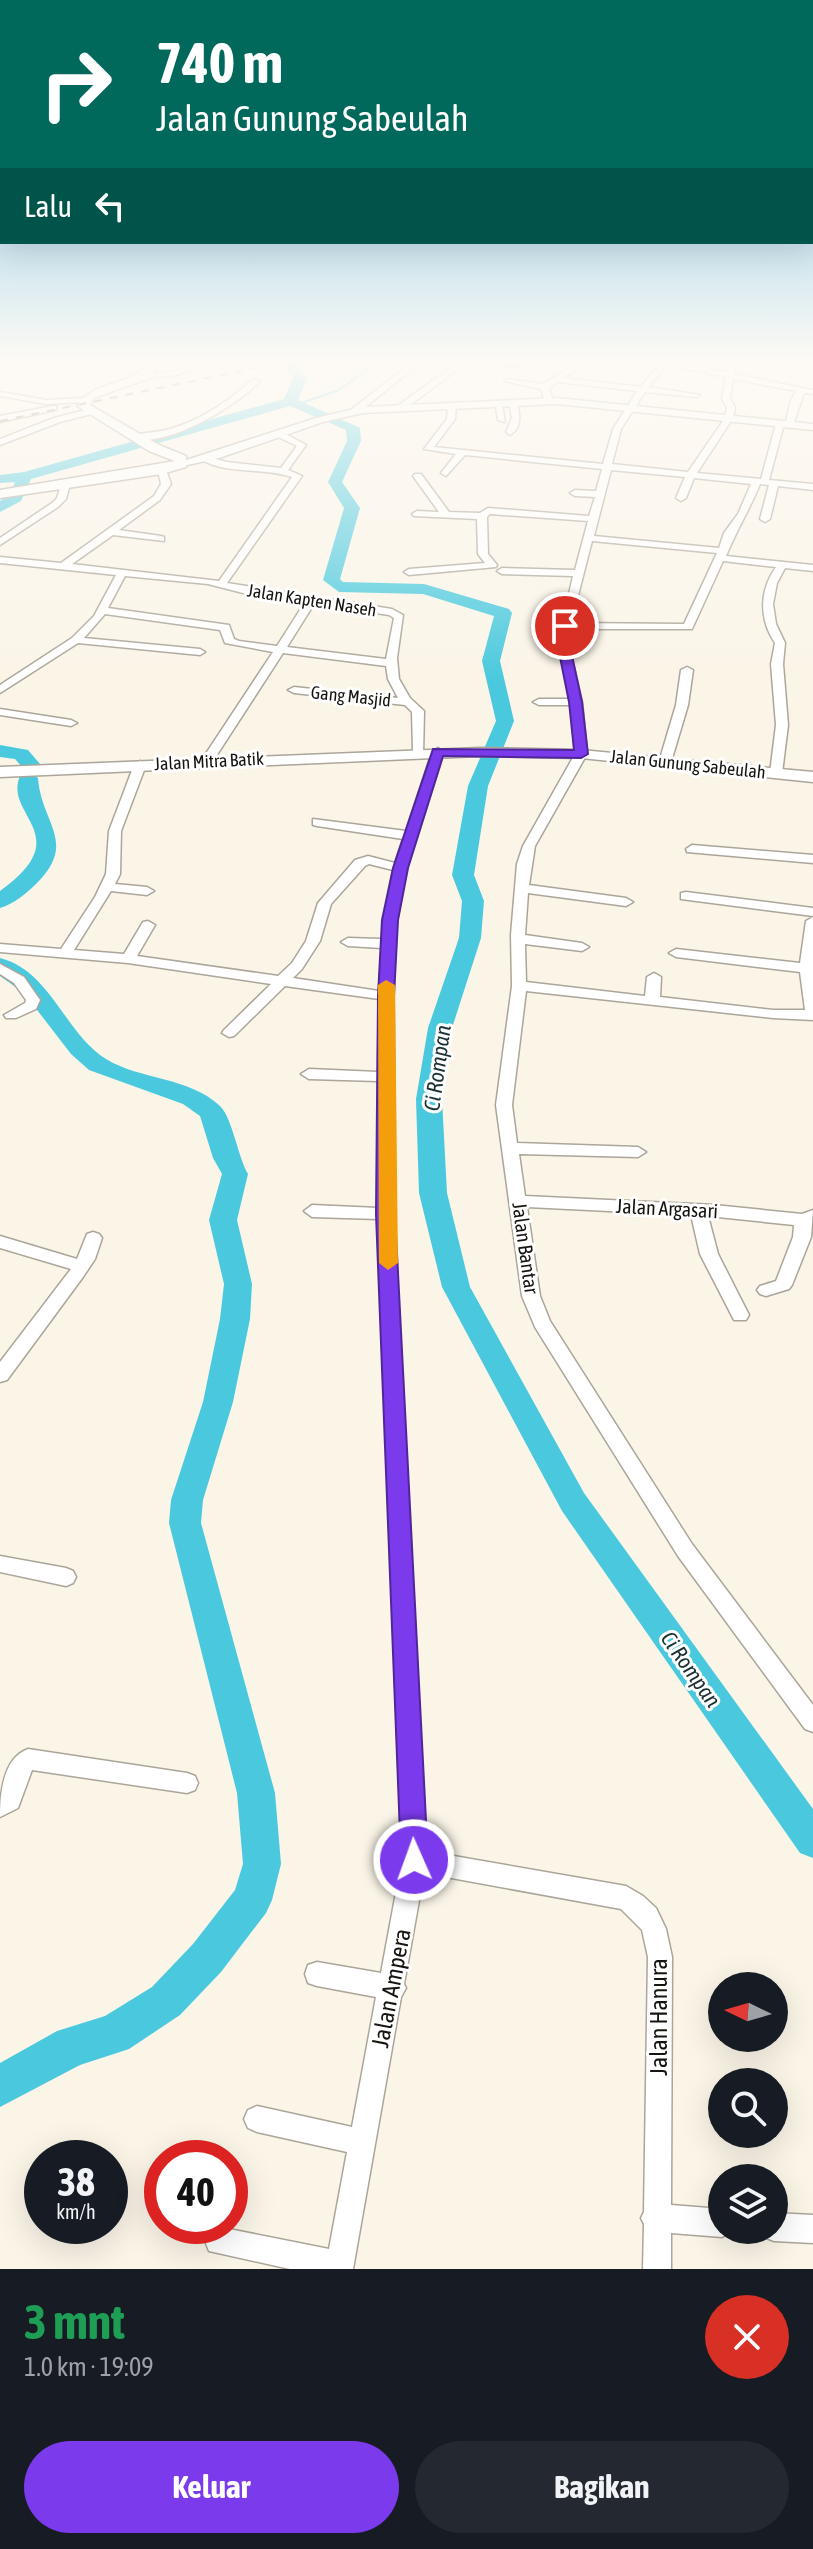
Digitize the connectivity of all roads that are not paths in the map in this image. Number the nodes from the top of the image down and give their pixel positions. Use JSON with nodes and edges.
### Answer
{"nodes":[{"id":1,"x":606,"y":468,"type":"edge"},
{"id":2,"x":132,"y":469,"type":"edge"},
{"id":3,"x":170,"y":469,"type":"edge"},
{"id":4,"x":260,"y":469,"type":"edge"},
{"id":5,"x":449,"y":469,"type":"edge"},
{"id":6,"x":615,"y":469,"type":"edge"},
{"id":7,"x":695,"y":469,"type":"edge"},
{"id":8,"x":770,"y":469,"type":"edge"},
{"id":9,"x":283,"y":471,"type":"joint"},
{"id":10,"x":446,"y":473,"type":"dead end"},
{"id":11,"x":418,"y":476,"type":"dead end"},
{"id":12,"x":690,"y":476,"type":"junction"},
{"id":13,"x":765,"y":483,"type":"junction"},
{"id":14,"x":65,"y":484,"type":"junction"},
{"id":15,"x":813,"y":487,"type":"edge"},
{"id":16,"x":575,"y":493,"type":"dead end"},
{"id":17,"x":3,"y":494,"type":"edge"},
{"id":18,"x":601,"y":494,"type":"junction"},
{"id":19,"x":681,"y":498,"type":"dead end"},
{"id":20,"x":417,"y":514,"type":"dead end"},
{"id":21,"x":446,"y":515,"type":"junction"},
{"id":22,"x":482,"y":516,"type":"junction"},
{"id":23,"x":593,"y":519,"type":"junction"},
{"id":24,"x":765,"y":519,"type":"dead end"},
{"id":25,"x":114,"y":532,"type":"junction"},
{"id":26,"x":588,"y":538,"type":"junction"},
{"id":27,"x":161,"y":539,"type":"dead end"},
{"id":28,"x":0,"y":542,"type":"edge"},
{"id":29,"x":721,"y":554,"type":"junction"},
{"id":30,"x":0,"y":560,"type":"edge"},
{"id":31,"x":65,"y":565,"type":"junction"},
{"id":32,"x":782,"y":565,"type":"junction"},
{"id":33,"x":813,"y":568,"type":"edge"},
{"id":34,"x":502,"y":571,"type":"dead end"},
{"id":35,"x":122,"y":572,"type":"junction"},
{"id":36,"x":409,"y":572,"type":"dead end"},
{"id":37,"x":578,"y":573,"type":"junction"},
{"id":38,"x":222,"y":583,"type":"junction"},
{"id":39,"x":311,"y":601,"type":"junction"},
{"id":40,"x":102,"y":610,"type":"junction"},
{"id":41,"x":565,"y":626,"type":"junction"},
{"id":42,"x":76,"y":640,"type":"junction"},
{"id":43,"x":279,"y":649,"type":"junction"},
{"id":44,"x":200,"y":652,"type":"dead end"},
{"id":45,"x":391,"y":663,"type":"junction"},
{"id":46,"x":687,"y":670,"type":"dead end"},
{"id":47,"x":3,"y":686,"type":"edge"},
{"id":48,"x":294,"y":690,"type":"dead end"},
{"id":49,"x":407,"y":702,"type":"junction"},
{"id":50,"x":539,"y":702,"type":"dead end"},
{"id":51,"x":576,"y":702,"type":"junction"},
{"id":52,"x":0,"y":712,"type":"edge"},
{"id":53,"x":71,"y":723,"type":"dead end"},
{"id":54,"x":419,"y":752,"type":"junction"},
{"id":55,"x":438,"y":752,"type":"junction"},
{"id":56,"x":581,"y":754,"type":"junction"},
{"id":57,"x":207,"y":761,"type":"junction"},
{"id":58,"x":665,"y":762,"type":"junction"},
{"id":59,"x":140,"y":765,"type":"junction"},
{"id":60,"x":0,"y":772,"type":"edge"},
{"id":61,"x":776,"y":773,"type":"junction"},
{"id":62,"x":813,"y":777,"type":"edge"},
{"id":63,"x":317,"y":822,"type":"dead end"},
{"id":64,"x":410,"y":836,"type":"junction"},
{"id":65,"x":692,"y":849,"type":"dead end"},
{"id":66,"x":813,"y":859,"type":"edge"},
{"id":67,"x":400,"y":868,"type":"junction"},
{"id":68,"x":107,"y":887,"type":"junction"},
{"id":69,"x":520,"y":888,"type":"junction"},
{"id":70,"x":147,"y":891,"type":"dead end"},
{"id":71,"x":686,"y":896,"type":"dead end"},
{"id":72,"x":626,"y":902,"type":"dead end"},
{"id":73,"x":813,"y":912,"type":"edge"},
{"id":74,"x":813,"y":921,"type":"edge"},
{"id":75,"x":148,"y":925,"type":"dead end"},
{"id":76,"x":519,"y":939,"type":"junction"},
{"id":77,"x":348,"y":942,"type":"dead end"},
{"id":78,"x":389,"y":944,"type":"junction"},
{"id":79,"x":582,"y":947,"type":"dead end"},
{"id":80,"x":0,"y":948,"type":"edge"},
{"id":81,"x":676,"y":953,"type":"dead end"},
{"id":82,"x":64,"y":955,"type":"junction"},
{"id":83,"x":128,"y":959,"type":"junction"},
{"id":84,"x":0,"y":968,"type":"edge"},
{"id":85,"x":805,"y":971,"type":"junction"},
{"id":86,"x":778,"y":972,"type":"dead end"},
{"id":87,"x":654,"y":977,"type":"dead end"},
{"id":88,"x":281,"y":982,"type":"junction"},
{"id":89,"x":519,"y":986,"type":"junction"},
{"id":90,"x":386,"y":996,"type":"junction"},
{"id":91,"x":652,"y":1000,"type":"junction"},
{"id":92,"x":11,"y":1015,"type":"dead end"},
{"id":93,"x":813,"y":1015,"type":"edge"},
{"id":94,"x":229,"y":1033,"type":"dead end"},
{"id":95,"x":309,"y":1074,"type":"dead end"},
{"id":96,"x":386,"y":1077,"type":"junction"},
{"id":97,"x":509,"y":1148,"type":"junction"},
{"id":98,"x":638,"y":1152,"type":"dead end"},
{"id":99,"x":519,"y":1201,"type":"junction"},
{"id":100,"x":699,"y":1210,"type":"junction"},
{"id":101,"x":312,"y":1211,"type":"dead end"},
{"id":102,"x":386,"y":1214,"type":"junction"},
{"id":103,"x":810,"y":1218,"type":"edge"},
{"id":104,"x":93,"y":1238,"type":"dead end"},
{"id":105,"x":0,"y":1242,"type":"edge"},
{"id":106,"x":81,"y":1266,"type":"junction"},
{"id":107,"x":766,"y":1290,"type":"dead end"},
{"id":108,"x":740,"y":1315,"type":"dead end"},
{"id":109,"x":0,"y":1375,"type":"edge"},
{"id":110,"x":0,"y":1564,"type":"edge"},
{"id":111,"x":66,"y":1577,"type":"dead end"},
{"id":112,"x":813,"y":1722,"type":"edge"},
{"id":113,"x":187,"y":1783,"type":"dead end"},
{"id":114,"x":0,"y":1806,"type":"edge"},
{"id":115,"x":414,"y":1860,"type":"junction"},
{"id":116,"x":317,"y":1974,"type":"dead end"},
{"id":117,"x":393,"y":1988,"type":"junction"},
{"id":118,"x":257,"y":2119,"type":"dead end"},
{"id":119,"x":361,"y":2142,"type":"junction"},
{"id":120,"x":655,"y":2218,"type":"junction"},
{"id":121,"x":708,"y":2222,"type":"edge"},
{"id":122,"x":788,"y":2228,"type":"edge"},
{"id":123,"x":813,"y":2229,"type":"edge"},
{"id":124,"x":233,"y":2244,"type":"edge"},
{"id":125,"x":340,"y":2267,"type":"edge"},
{"id":126,"x":657,"y":2269,"type":"edge"}],
"edges":[{"from":1,"to":18,"type":"street"},
{"from":2,"to":14,"type":"highway"},
{"from":3,"to":25,"type":"street"},
{"from":4,"to":9,"type":"street"},
{"from":5,"to":10,"type":"street"},
{"from":6,"to":12,"type":"street"},
{"from":7,"to":12,"type":"street"},
{"from":8,"to":13,"type":"street"},
{"from":9,"to":38,"type":"street","name":"Jalan Kapten Naseh"},
{"from":11,"to":21,"type":"street"},
{"from":12,"to":13,"type":"street"},
{"from":12,"to":19,"type":"street"},
{"from":13,"to":15,"type":"street"},
{"from":13,"to":24,"type":"street"},
{"from":13,"to":29,"type":"street"},
{"from":14,"to":17,"type":"highway"},
{"from":14,"to":28,"type":"street"},
{"from":16,"to":18,"type":"street"},
{"from":18,"to":23,"type":"street"},
{"from":20,"to":21,"type":"street"},
{"from":21,"to":22,"type":"street"},
{"from":22,"to":23,"type":"street"},
{"from":22,"to":36,"type":"street"},
{"from":23,"to":26,"type":"street"},
{"from":25,"to":27,"type":"street"},
{"from":25,"to":31,"type":"street"},
{"from":26,"to":29,"type":"street"},
{"from":26,"to":37,"type":"street"},
{"from":29,"to":32,"type":"street"},
{"from":29,"to":41,"type":"street"},
{"from":30,"to":31,"type":"street","name":"Jalan Kapten Naseh"},
{"from":31,"to":35,"type":"street","name":"Jalan Kapten Naseh"},
{"from":32,"to":33,"type":"street"},
{"from":32,"to":61,"type":"street"},
{"from":34,"to":37,"type":"street"},
{"from":35,"to":38,"type":"street","name":"Jalan Kapten Naseh"},
{"from":35,"to":40,"type":"street"},
{"from":37,"to":41,"type":"street"},
{"from":38,"to":39,"type":"street","name":"Jalan Kapten Naseh"},
{"from":39,"to":43,"type":"street"},
{"from":39,"to":45,"type":"street","name":"Jalan Kapten Naseh"},
{"from":40,"to":42,"type":"street"},
{"from":40,"to":43,"type":"street"},
{"from":41,"to":51,"type":"street"},
{"from":42,"to":44,"type":"street"},
{"from":42,"to":47,"type":"street"},
{"from":43,"to":45,"type":"street"},
{"from":43,"to":57,"type":"street"},
{"from":45,"to":49,"type":"street","name":"Jalan Kapten Naseh"},
{"from":46,"to":58,"type":"street"},
{"from":48,"to":49,"type":"street","name":"Gang Masjid"},
{"from":49,"to":54,"type":"street","name":"Jalan Kapten Naseh"},
{"from":50,"to":51,"type":"street"},
{"from":51,"to":56,"type":"street"},
{"from":52,"to":53,"type":"street"},
{"from":54,"to":55,"type":"main road","name":"Jalan Gunung Sabeulah"},
{"from":54,"to":57,"type":"main road","name":"Jalan Mitra Batik"},
{"from":55,"to":56,"type":"main road","name":"Jalan Gunung Sabeulah"},
{"from":55,"to":64,"type":"street","name":"Jalan Ampera"},
{"from":56,"to":58,"type":"main road","name":"Jalan Gunung Sabeulah"},
{"from":56,"to":69,"type":"street","name":"Jalan Bantar"},
{"from":57,"to":59,"type":"main road","name":"Jalan Mitra Batik"},
{"from":58,"to":61,"type":"main road","name":"Jalan Gunung Sabeulah"},
{"from":59,"to":60,"type":"main road","name":"Jalan Mitra Batik"},
{"from":59,"to":68,"type":"street"},
{"from":61,"to":62,"type":"main road","name":"Jalan Gunung Sabeulah"},
{"from":63,"to":64,"type":"street"},
{"from":64,"to":67,"type":"street","name":"Jalan Ampera"},
{"from":65,"to":66,"type":"street"},
{"from":67,"to":78,"type":"street","name":"Jalan Ampera"},
{"from":67,"to":88,"type":"street"},
{"from":68,"to":70,"type":"street"},
{"from":68,"to":82,"type":"street"},
{"from":69,"to":72,"type":"street"},
{"from":69,"to":76,"type":"street","name":"Jalan Bantar"},
{"from":71,"to":73,"type":"street"},
{"from":74,"to":85,"type":"street"},
{"from":75,"to":83,"type":"street"},
{"from":76,"to":79,"type":"street"},
{"from":76,"to":89,"type":"street","name":"Jalan Bantar"},
{"from":77,"to":78,"type":"street"},
{"from":78,"to":90,"type":"street","name":"Jalan Ampera"},
{"from":80,"to":82,"type":"street"},
{"from":81,"to":85,"type":"street"},
{"from":82,"to":83,"type":"street"},
{"from":83,"to":88,"type":"street"},
{"from":84,"to":92,"type":"street"},
{"from":85,"to":86,"type":"street"},
{"from":85,"to":93,"type":"street"},
{"from":87,"to":91,"type":"street"},
{"from":88,"to":90,"type":"street"},
{"from":88,"to":94,"type":"street"},
{"from":89,"to":91,"type":"street"},
{"from":89,"to":97,"type":"street","name":"Jalan Bantar"},
{"from":90,"to":96,"type":"street","name":"Jalan Ampera"},
{"from":91,"to":93,"type":"street"},
{"from":95,"to":96,"type":"street"},
{"from":96,"to":102,"type":"street","name":"Jalan Ampera"},
{"from":97,"to":98,"type":"street"},
{"from":97,"to":99,"type":"street","name":"Jalan Bantar"},
{"from":99,"to":100,"type":"street","name":"Jalan Argasari"},
{"from":99,"to":112,"type":"street","name":"Jalan Bantar"},
{"from":100,"to":103,"type":"street","name":"Jalan Argasari"},
{"from":100,"to":108,"type":"street"},
{"from":101,"to":102,"type":"street"},
{"from":102,"to":115,"type":"street","name":"Jalan Ampera"},
{"from":103,"to":107,"type":"street"},
{"from":104,"to":106,"type":"street"},
{"from":105,"to":106,"type":"street"},
{"from":106,"to":109,"type":"street"},
{"from":110,"to":111,"type":"street"},
{"from":113,"to":114,"type":"street"},
{"from":115,"to":117,"type":"street","name":"Jalan Ampera"},
{"from":115,"to":120,"type":"street","name":"Jalan Hanura"},
{"from":116,"to":117,"type":"street"},
{"from":117,"to":119,"type":"street","name":"Jalan Ampera"},
{"from":118,"to":119,"type":"street"},
{"from":119,"to":125,"type":"street","name":"Jalan Ampera"},
{"from":120,"to":121,"type":"street"},
{"from":120,"to":126,"type":"street","name":"Jalan Hanura"},
{"from":122,"to":123,"type":"street"},
{"from":124,"to":125,"type":"street"}]}
